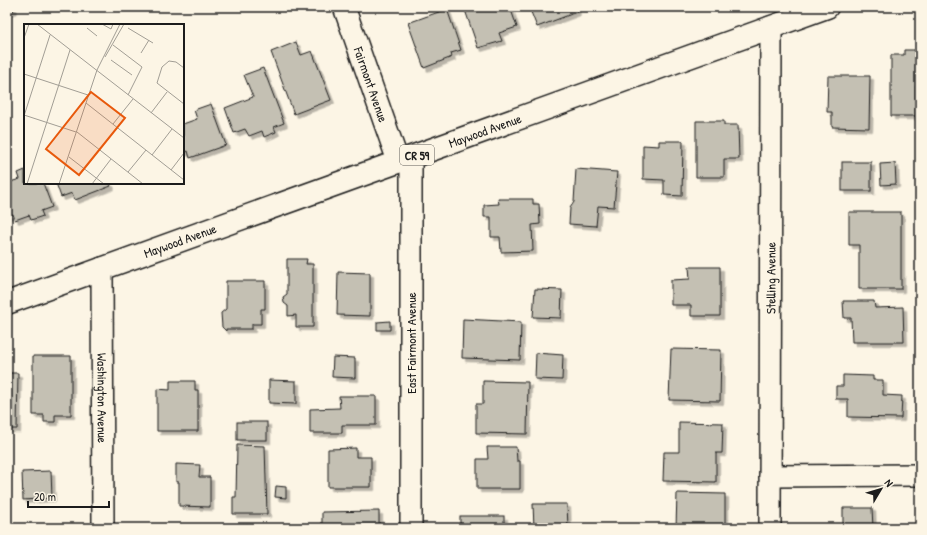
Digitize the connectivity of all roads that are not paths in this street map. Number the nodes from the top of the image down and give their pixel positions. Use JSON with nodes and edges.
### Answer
{"nodes":[{"id":1,"x":344,"y":7,"type":"edge"},
{"id":2,"x":827,"y":7,"type":"edge"},
{"id":3,"x":771,"y":27,"type":"junction"},
{"id":4,"x":404,"y":159,"type":"junction"},
{"id":5,"x":102,"y":268,"type":"junction"},
{"id":6,"x":7,"y":303,"type":"edge"},
{"id":7,"x":920,"y":475,"type":"edge"},
{"id":8,"x":770,"y":476,"type":"junction"},
{"id":9,"x":102,"y":528,"type":"edge"},
{"id":10,"x":411,"y":528,"type":"edge"},
{"id":11,"x":770,"y":528,"type":"edge"}],
"edges":[{"from":1,"to":4,"type":"street","name":"Fairmont Avenue"},
{"from":2,"to":3,"type":"main road","name":"Maywood Avenue","number":"CR 59"},
{"from":3,"to":4,"type":"main road","name":"Maywood Avenue","number":"CR 59"},
{"from":3,"to":8,"type":"street","name":"Stelling Avenue"},
{"from":4,"to":5,"type":"main road","name":"Maywood Avenue","number":"CR 59"},
{"from":4,"to":10,"type":"street","name":"East Fairmont Avenue"},
{"from":5,"to":6,"type":"main road","name":"Maywood Avenue","number":"CR 59"},
{"from":5,"to":9,"type":"street","name":"Washington Avenue"},
{"from":7,"to":8,"type":"street"},
{"from":8,"to":11,"type":"street","name":"Stelling Avenue"}]}
